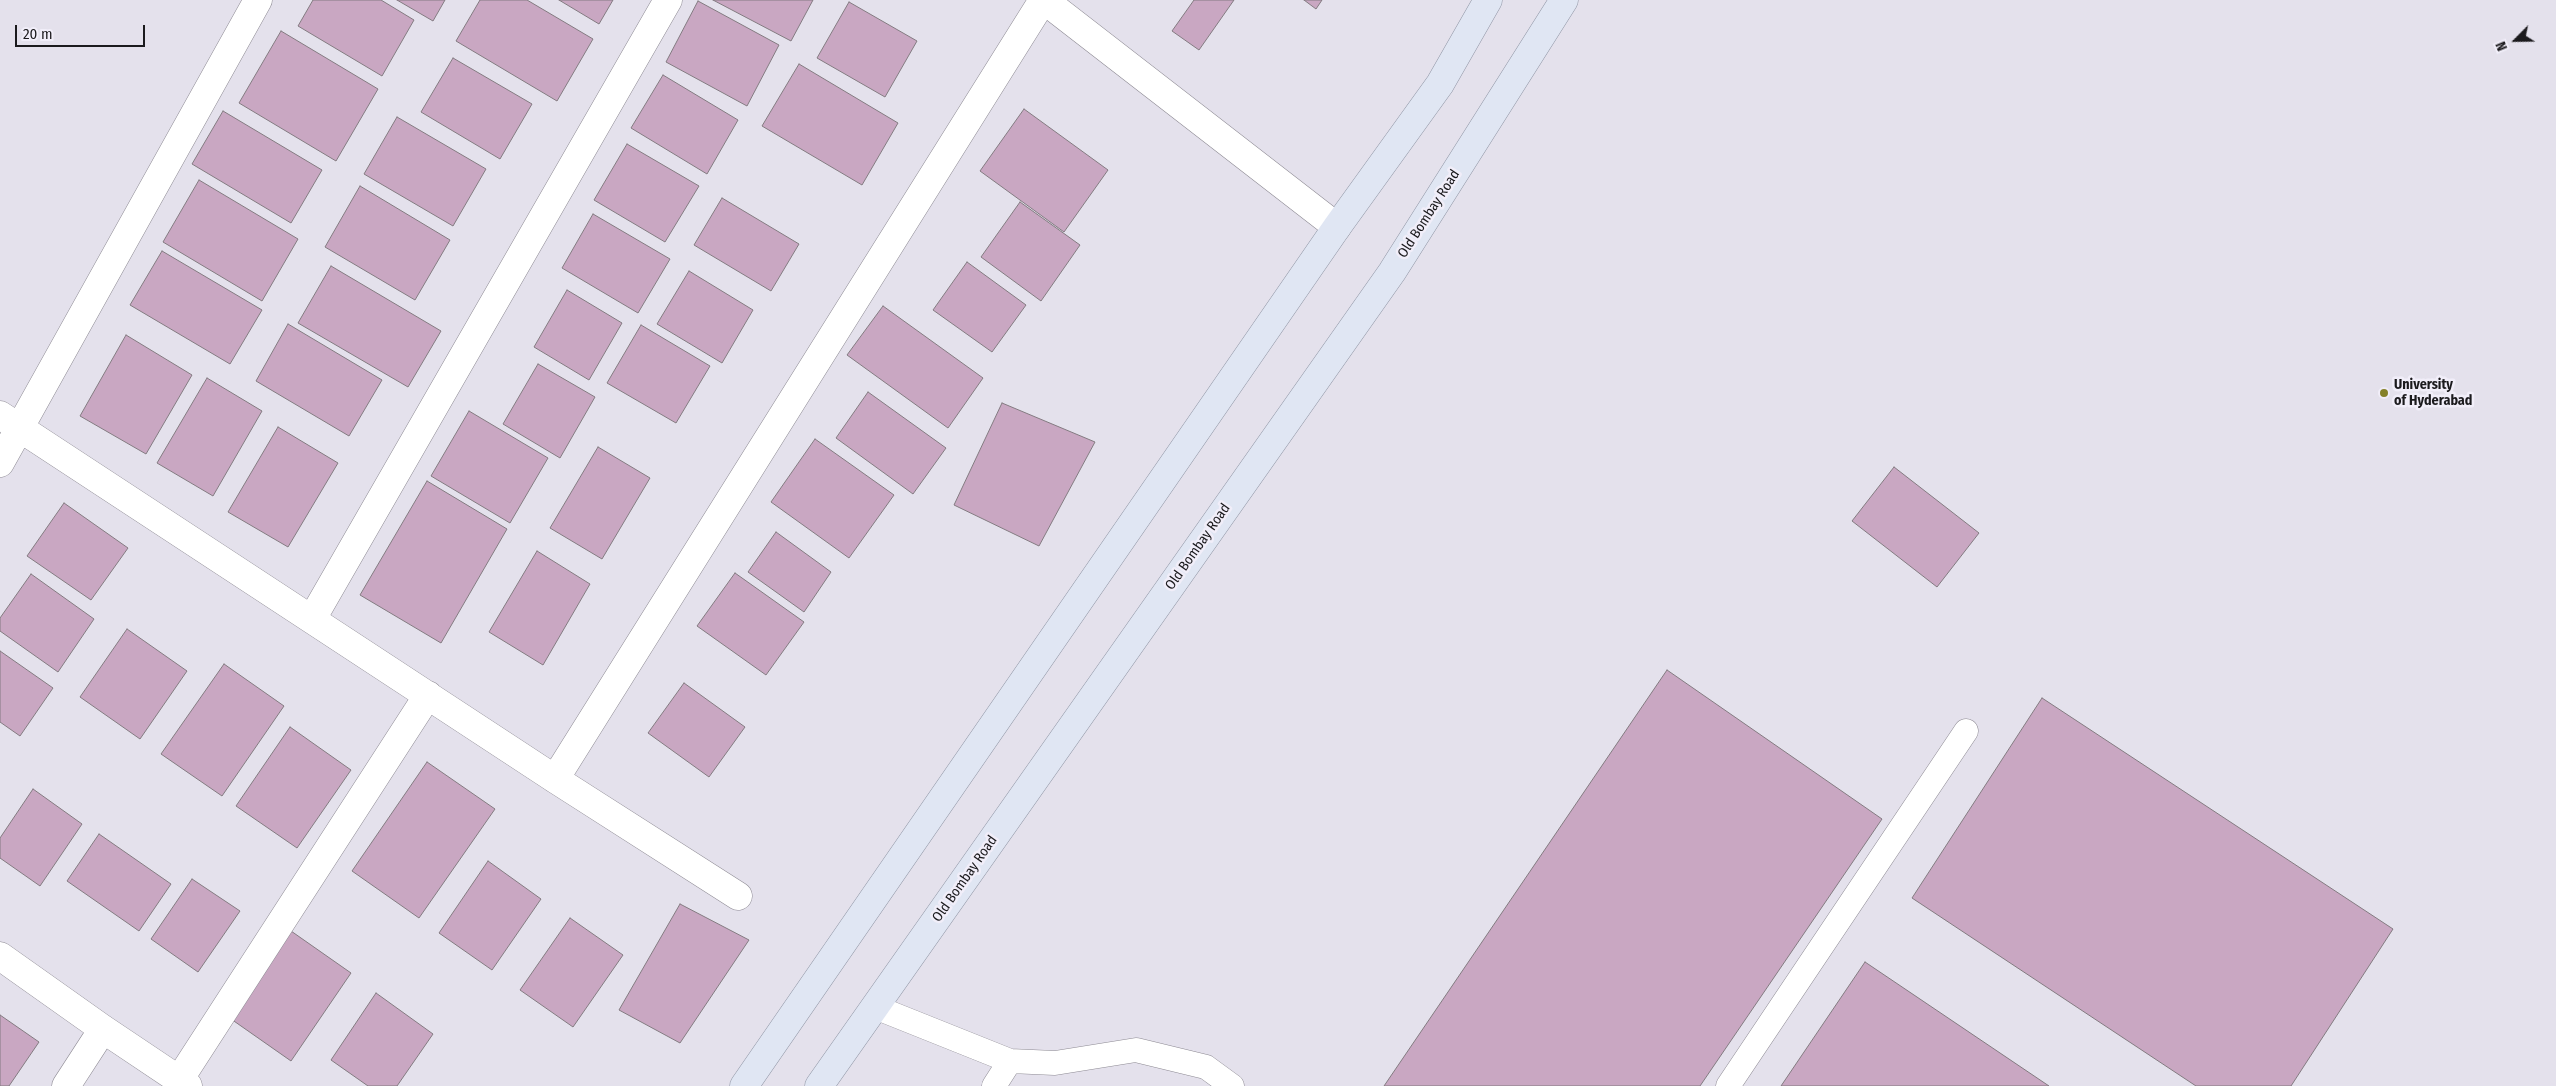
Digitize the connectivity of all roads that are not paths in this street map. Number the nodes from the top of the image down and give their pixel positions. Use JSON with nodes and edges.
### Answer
{"nodes":[{"id":1,"x":258,"y":0,"type":"edge"},
{"id":2,"x":668,"y":0,"type":"edge"},
{"id":3,"x":1044,"y":0,"type":"edge"},
{"id":4,"x":1488,"y":0,"type":"edge"},
{"id":5,"x":1564,"y":0,"type":"edge"},
{"id":6,"x":1337,"y":227,"type":"junction"},
{"id":7,"x":10,"y":421,"type":"edge"},
{"id":8,"x":0,"y":463,"type":"edge"},
{"id":9,"x":312,"y":619,"type":"junction"},
{"id":10,"x":428,"y":695,"type":"junction"},
{"id":11,"x":1966,"y":731,"type":"dead end"},
{"id":12,"x":556,"y":780,"type":"junction"},
{"id":13,"x":738,"y":896,"type":"dead end"},
{"id":14,"x":0,"y":956,"type":"edge"},
{"id":15,"x":875,"y":1007,"type":"junction"},
{"id":16,"x":103,"y":1029,"type":"junction"},
{"id":17,"x":1010,"y":1062,"type":"junction"},
{"id":18,"x":183,"y":1083,"type":"edge"},
{"id":19,"x":66,"y":1086,"type":"edge"},
{"id":20,"x":744,"y":1086,"type":"edge"},
{"id":21,"x":820,"y":1086,"type":"edge"},
{"id":22,"x":994,"y":1086,"type":"edge"},
{"id":23,"x":1232,"y":1086,"type":"edge"},
{"id":24,"x":1728,"y":1086,"type":"edge"}],
"edges":[{"from":1,"to":7,"type":"street"},
{"from":2,"to":9,"type":"street"},
{"from":3,"to":6,"type":"street"},
{"from":3,"to":12,"type":"street"},
{"from":4,"to":6,"type":"main road"},
{"from":5,"to":15,"type":"main road","name":"Old Bombay Road"},
{"from":6,"to":20,"type":"main road"},
{"from":7,"to":8,"type":"street"},
{"from":7,"to":9,"type":"street"},
{"from":9,"to":10,"type":"street"},
{"from":10,"to":12,"type":"street"},
{"from":10,"to":18,"type":"street"},
{"from":11,"to":24,"type":"lane"},
{"from":12,"to":13,"type":"street"},
{"from":14,"to":16,"type":"street"},
{"from":15,"to":17,"type":"lane"},
{"from":15,"to":21,"type":"main road","name":"Old Bombay Road"},
{"from":16,"to":18,"type":"street"},
{"from":16,"to":19,"type":"street"},
{"from":17,"to":22,"type":"lane"},
{"from":17,"to":23,"type":"lane"}]}
